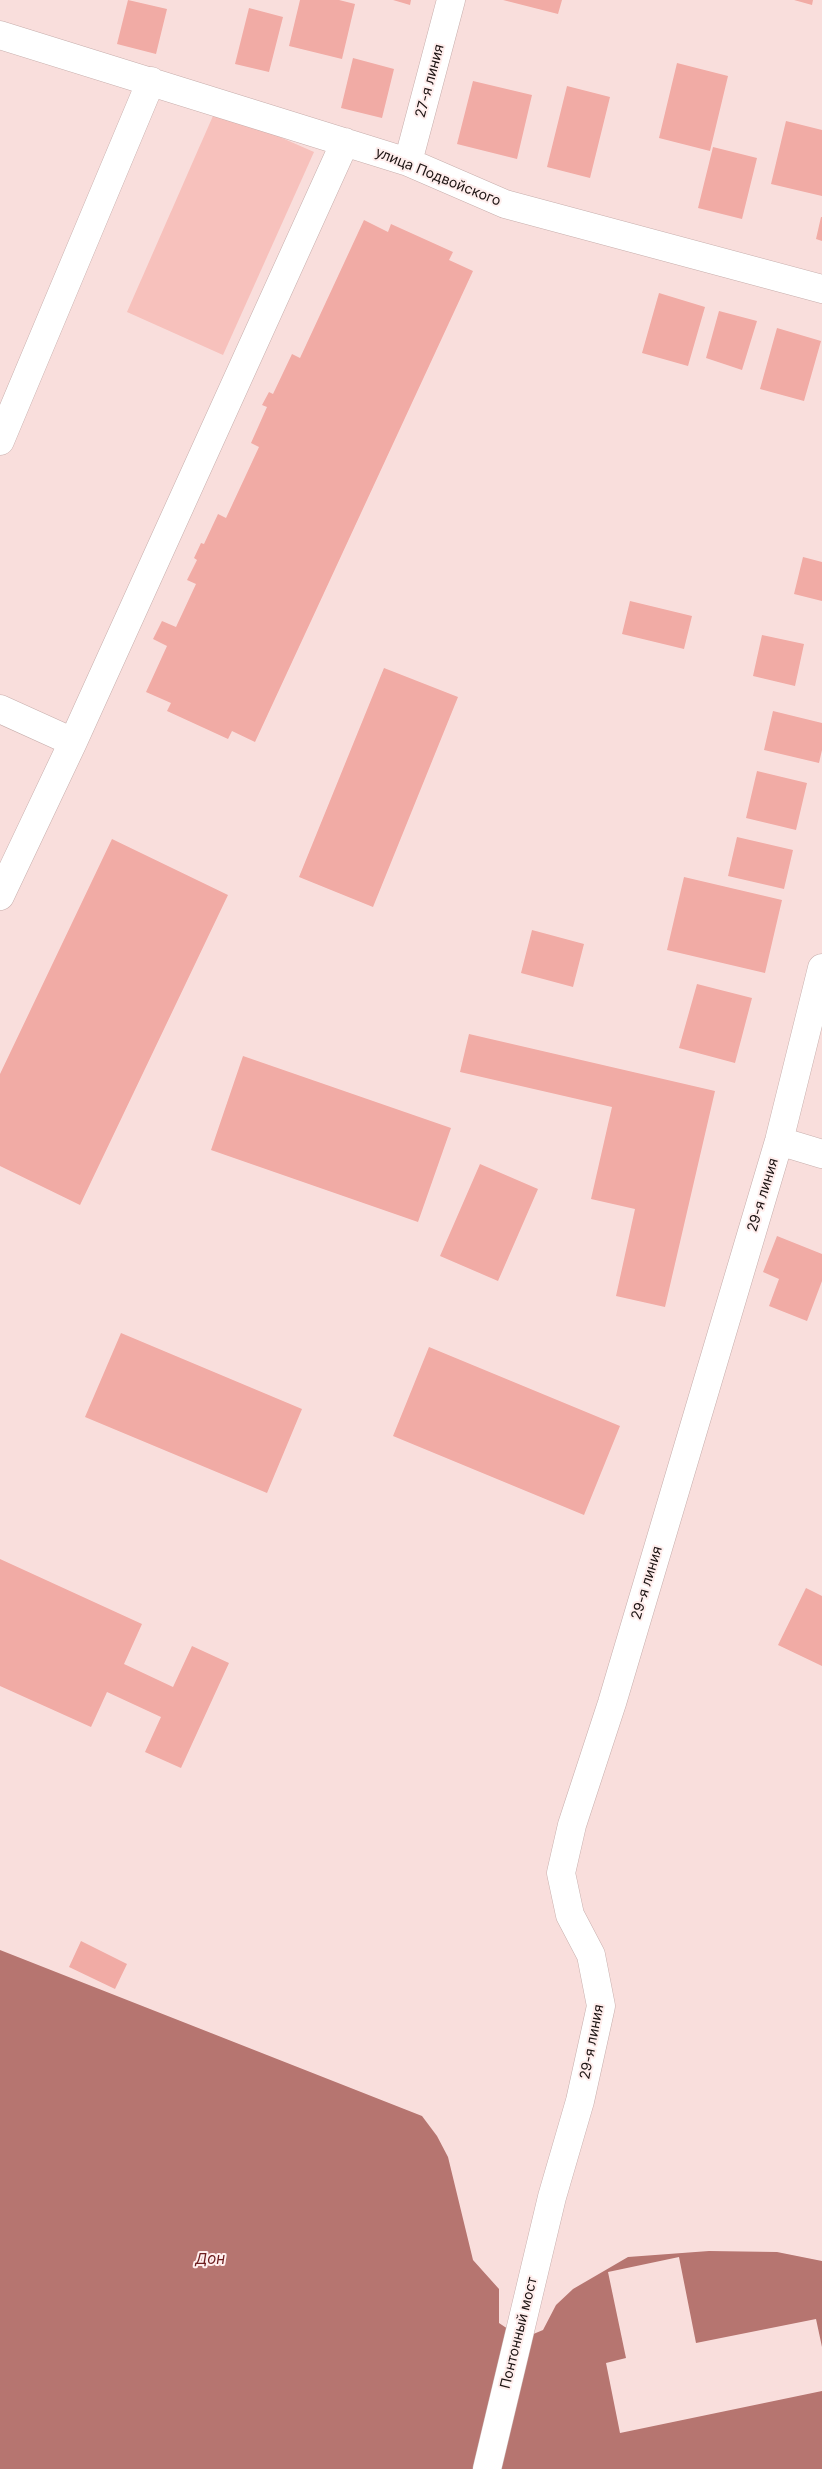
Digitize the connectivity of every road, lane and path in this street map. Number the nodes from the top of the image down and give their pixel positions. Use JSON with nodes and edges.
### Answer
{"nodes":[{"id":1,"x":451,"y":0,"type":"edge"},
{"id":2,"x":0,"y":35,"type":"edge"},
{"id":3,"x":151,"y":81,"type":"junction"},
{"id":4,"x":345,"y":142,"type":"junction"},
{"id":5,"x":408,"y":162,"type":"junction"},
{"id":6,"x":822,"y":289,"type":"edge"},
{"id":7,"x":0,"y":441,"type":"edge"},
{"id":8,"x":0,"y":709,"type":"edge"},
{"id":9,"x":73,"y":742,"type":"junction"},
{"id":10,"x":0,"y":896,"type":"edge"},
{"id":11,"x":822,"y":968,"type":"edge"},
{"id":12,"x":779,"y":1141,"type":"junction"},
{"id":13,"x":822,"y":1154,"type":"edge"},
{"id":14,"x":552,"y":2197,"type":"joint"},
{"id":15,"x":486,"y":2469,"type":"edge"}],
"edges":[{"from":1,"to":5,"type":"street","name":"27-я линия"},
{"from":2,"to":3,"type":"street","name":"улица Подвойского"},
{"from":3,"to":4,"type":"street","name":"улица Подвойского"},
{"from":3,"to":7,"type":"street"},
{"from":4,"to":5,"type":"street","name":"улица Подвойского"},
{"from":4,"to":9,"type":"street"},
{"from":5,"to":6,"type":"street","name":"улица Подвойского"},
{"from":8,"to":9,"type":"street"},
{"from":9,"to":10,"type":"street"},
{"from":11,"to":12,"type":"street","name":"29-я линия"},
{"from":12,"to":13,"type":"street"},
{"from":12,"to":14,"type":"street","name":"29-я линия"},
{"from":14,"to":15,"type":"street","name":"Понтонный мост"}]}
